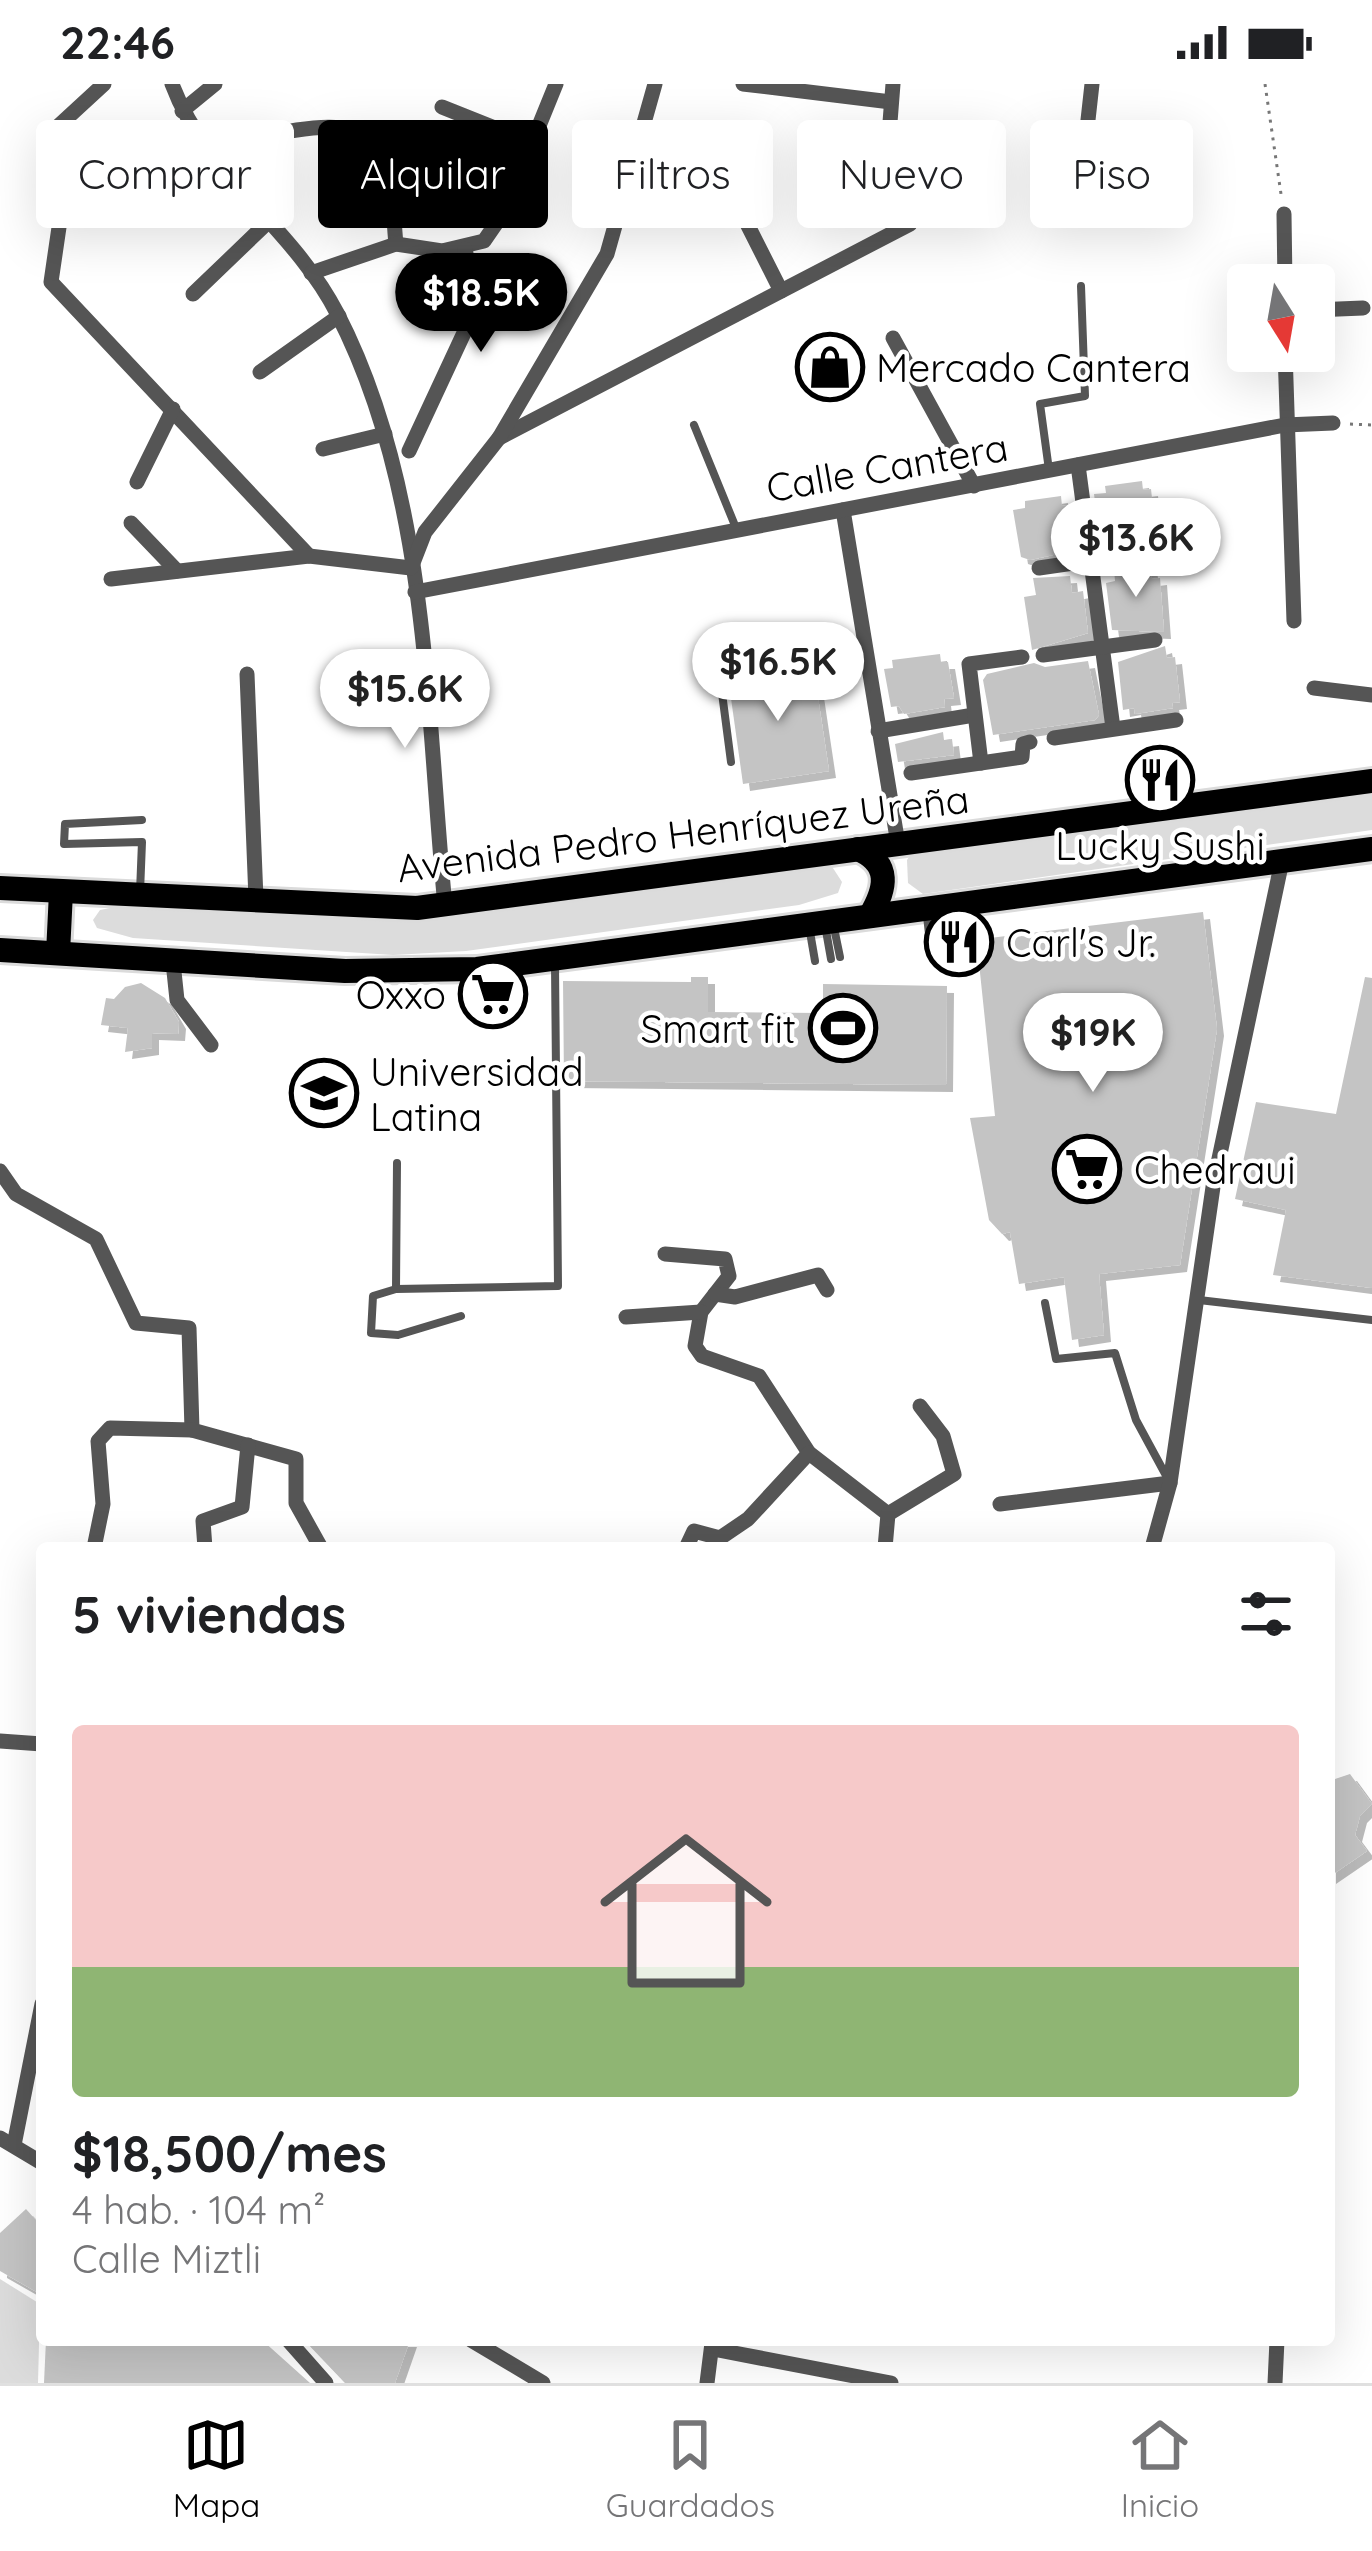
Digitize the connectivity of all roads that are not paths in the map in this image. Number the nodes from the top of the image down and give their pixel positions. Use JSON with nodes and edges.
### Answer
{"nodes":[{"id":1,"x":104,"y":84,"type":"edge"},
{"id":2,"x":172,"y":84,"type":"edge"},
{"id":3,"x":214,"y":84,"type":"edge"},
{"id":4,"x":556,"y":84,"type":"edge"},
{"id":5,"x":655,"y":84,"type":"edge"},
{"id":6,"x":743,"y":84,"type":"edge"},
{"id":7,"x":893,"y":84,"type":"edge"},
{"id":8,"x":1092,"y":84,"type":"edge"},
{"id":9,"x":891,"y":102,"type":"junction"},
{"id":10,"x":442,"y":107,"type":"dead end"},
{"id":11,"x":182,"y":111,"type":"junction"},
{"id":12,"x":65,"y":120,"type":"edge"},
{"id":13,"x":187,"y":120,"type":"edge"},
{"id":14,"x":474,"y":120,"type":"edge"},
{"id":15,"x":541,"y":120,"type":"edge"},
{"id":16,"x":890,"y":120,"type":"edge"},
{"id":17,"x":1088,"y":120,"type":"edge"},
{"id":18,"x":294,"y":132,"type":"edge"},
{"id":19,"x":1284,"y":214,"type":"road end"},
{"id":20,"x":59,"y":228,"type":"edge"},
{"id":21,"x":262,"y":228,"type":"edge"},
{"id":22,"x":273,"y":228,"type":"edge"},
{"id":23,"x":496,"y":228,"type":"edge"},
{"id":24,"x":749,"y":228,"type":"edge"},
{"id":25,"x":902,"y":228,"type":"edge"},
{"id":26,"x":396,"y":244,"type":"junction"},
{"id":27,"x":465,"y":249,"type":"junction"},
{"id":28,"x":1285,"y":264,"type":"edge"},
{"id":29,"x":311,"y":274,"type":"junction"},
{"id":30,"x":1081,"y":286,"type":"dead end"},
{"id":31,"x":781,"y":291,"type":"junction"},
{"id":32,"x":193,"y":294,"type":"dead end"},
{"id":33,"x":1363,"y":308,"type":"dead end"},
{"id":34,"x":1335,"y":309,"type":"edge"},
{"id":35,"x":339,"y":316,"type":"junction"},
{"id":36,"x":893,"y":338,"type":"dead end"},
{"id":37,"x":260,"y":372,"type":"dead end"},
{"id":38,"x":1285,"y":372,"type":"edge"},
{"id":39,"x":173,"y":409,"type":"junction"},
{"id":40,"x":1333,"y":423,"type":"road end"},
{"id":41,"x":694,"y":425,"type":"dead end"},
{"id":42,"x":1285,"y":425,"type":"junction"},
{"id":43,"x":385,"y":434,"type":"junction"},
{"id":44,"x":499,"y":438,"type":"junction"},
{"id":45,"x":323,"y":449,"type":"dead end"},
{"id":46,"x":409,"y":451,"type":"dead end"},
{"id":47,"x":1078,"y":465,"type":"junction"},
{"id":48,"x":1049,"y":471,"type":"junction"},
{"id":49,"x":137,"y":482,"type":"dead end"},
{"id":50,"x":974,"y":486,"type":"junction"},
{"id":51,"x":843,"y":511,"type":"junction"},
{"id":52,"x":131,"y":523,"type":"dead end"},
{"id":53,"x":736,"y":528,"type":"junction"},
{"id":54,"x":1149,"y":552,"type":"dead end"},
{"id":55,"x":309,"y":556,"type":"junction"},
{"id":56,"x":1091,"y":560,"type":"junction"},
{"id":57,"x":411,"y":568,"type":"junction"},
{"id":58,"x":1039,"y":568,"type":"dead end"},
{"id":59,"x":177,"y":571,"type":"junction"},
{"id":60,"x":111,"y":579,"type":"dead end"},
{"id":61,"x":415,"y":592,"type":"junction"},
{"id":62,"x":1294,"y":621,"type":"dead end"},
{"id":63,"x":1156,"y":640,"type":"dead end"},
{"id":64,"x":1102,"y":647,"type":"junction"},
{"id":65,"x":865,"y":648,"type":"junction"},
{"id":66,"x":1043,"y":655,"type":"dead end"},
{"id":67,"x":1022,"y":657,"type":"dead end"},
{"id":68,"x":247,"y":674,"type":"dead end"},
{"id":69,"x":1314,"y":688,"type":"dead end"},
{"id":70,"x":1372,"y":695,"type":"edge"},
{"id":71,"x":974,"y":715,"type":"junction"},
{"id":72,"x":1176,"y":720,"type":"dead end"},
{"id":73,"x":1113,"y":728,"type":"junction"},
{"id":74,"x":878,"y":730,"type":"junction"},
{"id":75,"x":1054,"y":739,"type":"dead end"},
{"id":76,"x":1030,"y":742,"type":"dead end"},
{"id":77,"x":731,"y":762,"type":"dead end"},
{"id":78,"x":981,"y":763,"type":"junction"},
{"id":79,"x":911,"y":773,"type":"dead end"},
{"id":80,"x":1372,"y":782,"type":"edge"},
{"id":81,"x":142,"y":820,"type":"dead end"},
{"id":82,"x":898,"y":844,"type":"junction"},
{"id":83,"x":858,"y":849,"type":"junction"},
{"id":84,"x":1372,"y":849,"type":"edge"},
{"id":85,"x":1282,"y":861,"type":"junction"},
{"id":86,"x":0,"y":888,"type":"edge"},
{"id":87,"x":61,"y":892,"type":"junction"},
{"id":88,"x":140,"y":893,"type":"junction"},
{"id":89,"x":256,"y":898,"type":"junction"},
{"id":90,"x":445,"y":905,"type":"junction"},
{"id":91,"x":926,"y":908,"type":"junction"},
{"id":92,"x":870,"y":916,"type":"junction"},
{"id":93,"x":822,"y":922,"type":"junction"},
{"id":94,"x":930,"y":943,"type":"dead end"},
{"id":95,"x":0,"y":950,"type":"edge"},
{"id":96,"x":58,"y":952,"type":"junction"},
{"id":97,"x":555,"y":958,"type":"junction"},
{"id":98,"x":835,"y":958,"type":"dead end"},
{"id":99,"x":815,"y":961,"type":"dead end"},
{"id":100,"x":173,"y":962,"type":"junction"},
{"id":101,"x":211,"y":1045,"type":"dead end"},
{"id":102,"x":398,"y":1163,"type":"dead end"},
{"id":103,"x":0,"y":1171,"type":"edge"},
{"id":104,"x":665,"y":1254,"type":"dead end"},
{"id":105,"x":396,"y":1289,"type":"junction"},
{"id":106,"x":827,"y":1290,"type":"dead end"},
{"id":107,"x":715,"y":1294,"type":"junction"},
{"id":108,"x":1197,"y":1300,"type":"junction"},
{"id":109,"x":1046,"y":1303,"type":"dead end"},
{"id":110,"x":701,"y":1312,"type":"junction"},
{"id":111,"x":461,"y":1316,"type":"dead end"},
{"id":112,"x":626,"y":1317,"type":"dead end"},
{"id":113,"x":1372,"y":1320,"type":"edge"},
{"id":114,"x":920,"y":1406,"type":"dead end"},
{"id":115,"x":193,"y":1430,"type":"junction"},
{"id":116,"x":248,"y":1445,"type":"junction"},
{"id":117,"x":809,"y":1453,"type":"junction"},
{"id":118,"x":1170,"y":1483,"type":"junction"},
{"id":119,"x":1000,"y":1504,"type":"dead end"},
{"id":120,"x":888,"y":1514,"type":"junction"},
{"id":121,"x":95,"y":1542,"type":"edge"},
{"id":122,"x":205,"y":1542,"type":"edge"},
{"id":123,"x":318,"y":1542,"type":"edge"},
{"id":124,"x":689,"y":1542,"type":"edge"},
{"id":125,"x":886,"y":1542,"type":"edge"},
{"id":126,"x":1154,"y":1542,"type":"edge"},
{"id":127,"x":0,"y":1742,"type":"edge"},
{"id":128,"x":36,"y":1744,"type":"edge"},
{"id":129,"x":36,"y":2027,"type":"edge"},
{"id":130,"x":7,"y":2141,"type":"edge"},
{"id":131,"x":36,"y":2159,"type":"edge"},
{"id":132,"x":293,"y":2346,"type":"edge"},
{"id":133,"x":481,"y":2346,"type":"edge"},
{"id":134,"x":712,"y":2346,"type":"edge"},
{"id":135,"x":717,"y":2346,"type":"edge"},
{"id":136,"x":1277,"y":2346,"type":"edge"},
{"id":137,"x":326,"y":2383,"type":"edge"},
{"id":138,"x":543,"y":2383,"type":"edge"},
{"id":139,"x":707,"y":2383,"type":"edge"},
{"id":140,"x":891,"y":2383,"type":"edge"},
{"id":141,"x":1275,"y":2383,"type":"edge"}],
"edges":[{"from":1,"to":12,"type":"street"},
{"from":2,"to":11,"type":"street"},
{"from":3,"to":11,"type":"street"},
{"from":4,"to":15,"type":"street"},
{"from":5,"to":44,"type":"street"},
{"from":6,"to":9,"type":"street"},
{"from":7,"to":9,"type":"street"},
{"from":8,"to":17,"type":"street"},
{"from":9,"to":16,"type":"street"},
{"from":10,"to":14,"type":"street"},
{"from":11,"to":13,"type":"street"},
{"from":18,"to":26,"type":"street"},
{"from":19,"to":28,"type":"street"},
{"from":20,"to":39,"type":"street"},
{"from":21,"to":32,"type":"street"},
{"from":22,"to":29,"type":"street"},
{"from":23,"to":27,"type":"street"},
{"from":24,"to":31,"type":"street"},
{"from":25,"to":31,"type":"street"},
{"from":26,"to":27,"type":"street"},
{"from":26,"to":29,"type":"street"},
{"from":27,"to":46,"type":"street"},
{"from":29,"to":35,"type":"street"},
{"from":30,"to":48,"type":"lane"},
{"from":31,"to":44,"type":"street"},
{"from":33,"to":34,"type":"street"},
{"from":35,"to":37,"type":"street"},
{"from":35,"to":43,"type":"street"},
{"from":36,"to":50,"type":"street"},
{"from":38,"to":42,"type":"street"},
{"from":39,"to":49,"type":"street"},
{"from":39,"to":55,"type":"street"},
{"from":40,"to":42,"type":"street","name":"Calle Cantera"},
{"from":41,"to":53,"type":"lane"},
{"from":42,"to":47,"type":"street","name":"Calle Cantera"},
{"from":42,"to":62,"type":"street"},
{"from":43,"to":45,"type":"street"},
{"from":43,"to":57,"type":"street"},
{"from":44,"to":57,"type":"street"},
{"from":47,"to":48,"type":"street","name":"Calle Cantera"},
{"from":47,"to":56,"type":"street"},
{"from":48,"to":50,"type":"street","name":"Calle Cantera"},
{"from":50,"to":51,"type":"street","name":"Calle Cantera"},
{"from":51,"to":53,"type":"street","name":"Calle Cantera"},
{"from":51,"to":65,"type":"street"},
{"from":52,"to":59,"type":"street"},
{"from":53,"to":61,"type":"street","name":"Calle Cantera"},
{"from":54,"to":56,"type":"street"},
{"from":55,"to":57,"type":"street"},
{"from":55,"to":59,"type":"street"},
{"from":56,"to":58,"type":"street"},
{"from":56,"to":64,"type":"street"},
{"from":57,"to":61,"type":"street"},
{"from":59,"to":60,"type":"street"},
{"from":61,"to":90,"type":"street"},
{"from":63,"to":64,"type":"street"},
{"from":64,"to":66,"type":"street"},
{"from":64,"to":73,"type":"street"},
{"from":65,"to":74,"type":"street"},
{"from":65,"to":77,"type":"lane"},
{"from":67,"to":71,"type":"street"},
{"from":68,"to":89,"type":"street"},
{"from":69,"to":70,"type":"street"},
{"from":71,"to":74,"type":"street"},
{"from":71,"to":78,"type":"street"},
{"from":72,"to":73,"type":"street"},
{"from":73,"to":75,"type":"street"},
{"from":74,"to":82,"type":"street"},
{"from":76,"to":78,"type":"street"},
{"from":78,"to":79,"type":"street"},
{"from":80,"to":82,"type":"main road","name":"Avenida Pedro Henríquez Ureña"},
{"from":81,"to":88,"type":"lane"},
{"from":82,"to":83,"type":"main road","name":"Avenida Pedro Henríquez Ureña"},
{"from":82,"to":91,"type":"main road"},
{"from":83,"to":90,"type":"main road","name":"Avenida Pedro Henríquez Ureña"},
{"from":83,"to":92,"type":"main road"},
{"from":84,"to":85,"type":"main road"},
{"from":85,"to":91,"type":"main road"},
{"from":85,"to":108,"type":"street"},
{"from":86,"to":87,"type":"main road","name":"Avenida Pedro Henríquez Ureña"},
{"from":87,"to":88,"type":"main road","name":"Avenida Pedro Henríquez Ureña"},
{"from":87,"to":96,"type":"main road"},
{"from":88,"to":89,"type":"main road","name":"Avenida Pedro Henríquez Ureña"},
{"from":89,"to":90,"type":"main road","name":"Avenida Pedro Henríquez Ureña"},
{"from":91,"to":92,"type":"main road"},
{"from":91,"to":94,"type":"lane"},
{"from":92,"to":93,"type":"main road"},
{"from":93,"to":97,"type":"main road"},
{"from":93,"to":98,"type":"lane"},
{"from":93,"to":99,"type":"lane"},
{"from":95,"to":96,"type":"main road"},
{"from":96,"to":100,"type":"main road"},
{"from":97,"to":100,"type":"main road"},
{"from":97,"to":105,"type":"lane"},
{"from":100,"to":101,"type":"street"},
{"from":102,"to":105,"type":"lane"},
{"from":103,"to":115,"type":"street"},
{"from":104,"to":107,"type":"street"},
{"from":105,"to":111,"type":"lane"},
{"from":106,"to":107,"type":"street"},
{"from":107,"to":110,"type":"street"},
{"from":108,"to":113,"type":"lane"},
{"from":108,"to":118,"type":"street"},
{"from":109,"to":118,"type":"lane"},
{"from":110,"to":112,"type":"street"},
{"from":110,"to":117,"type":"street"},
{"from":114,"to":120,"type":"street"},
{"from":115,"to":116,"type":"street"},
{"from":115,"to":121,"type":"street"},
{"from":116,"to":122,"type":"street"},
{"from":116,"to":123,"type":"street"},
{"from":117,"to":120,"type":"street"},
{"from":117,"to":124,"type":"street"},
{"from":118,"to":119,"type":"street"},
{"from":118,"to":126,"type":"street"},
{"from":120,"to":125,"type":"street"},
{"from":127,"to":128,"type":"street"},
{"from":129,"to":130,"type":"street"},
{"from":130,"to":131,"type":"street"},
{"from":132,"to":137,"type":"street"},
{"from":133,"to":138,"type":"street"},
{"from":134,"to":139,"type":"street"},
{"from":135,"to":140,"type":"street"},
{"from":136,"to":141,"type":"street"}]}
